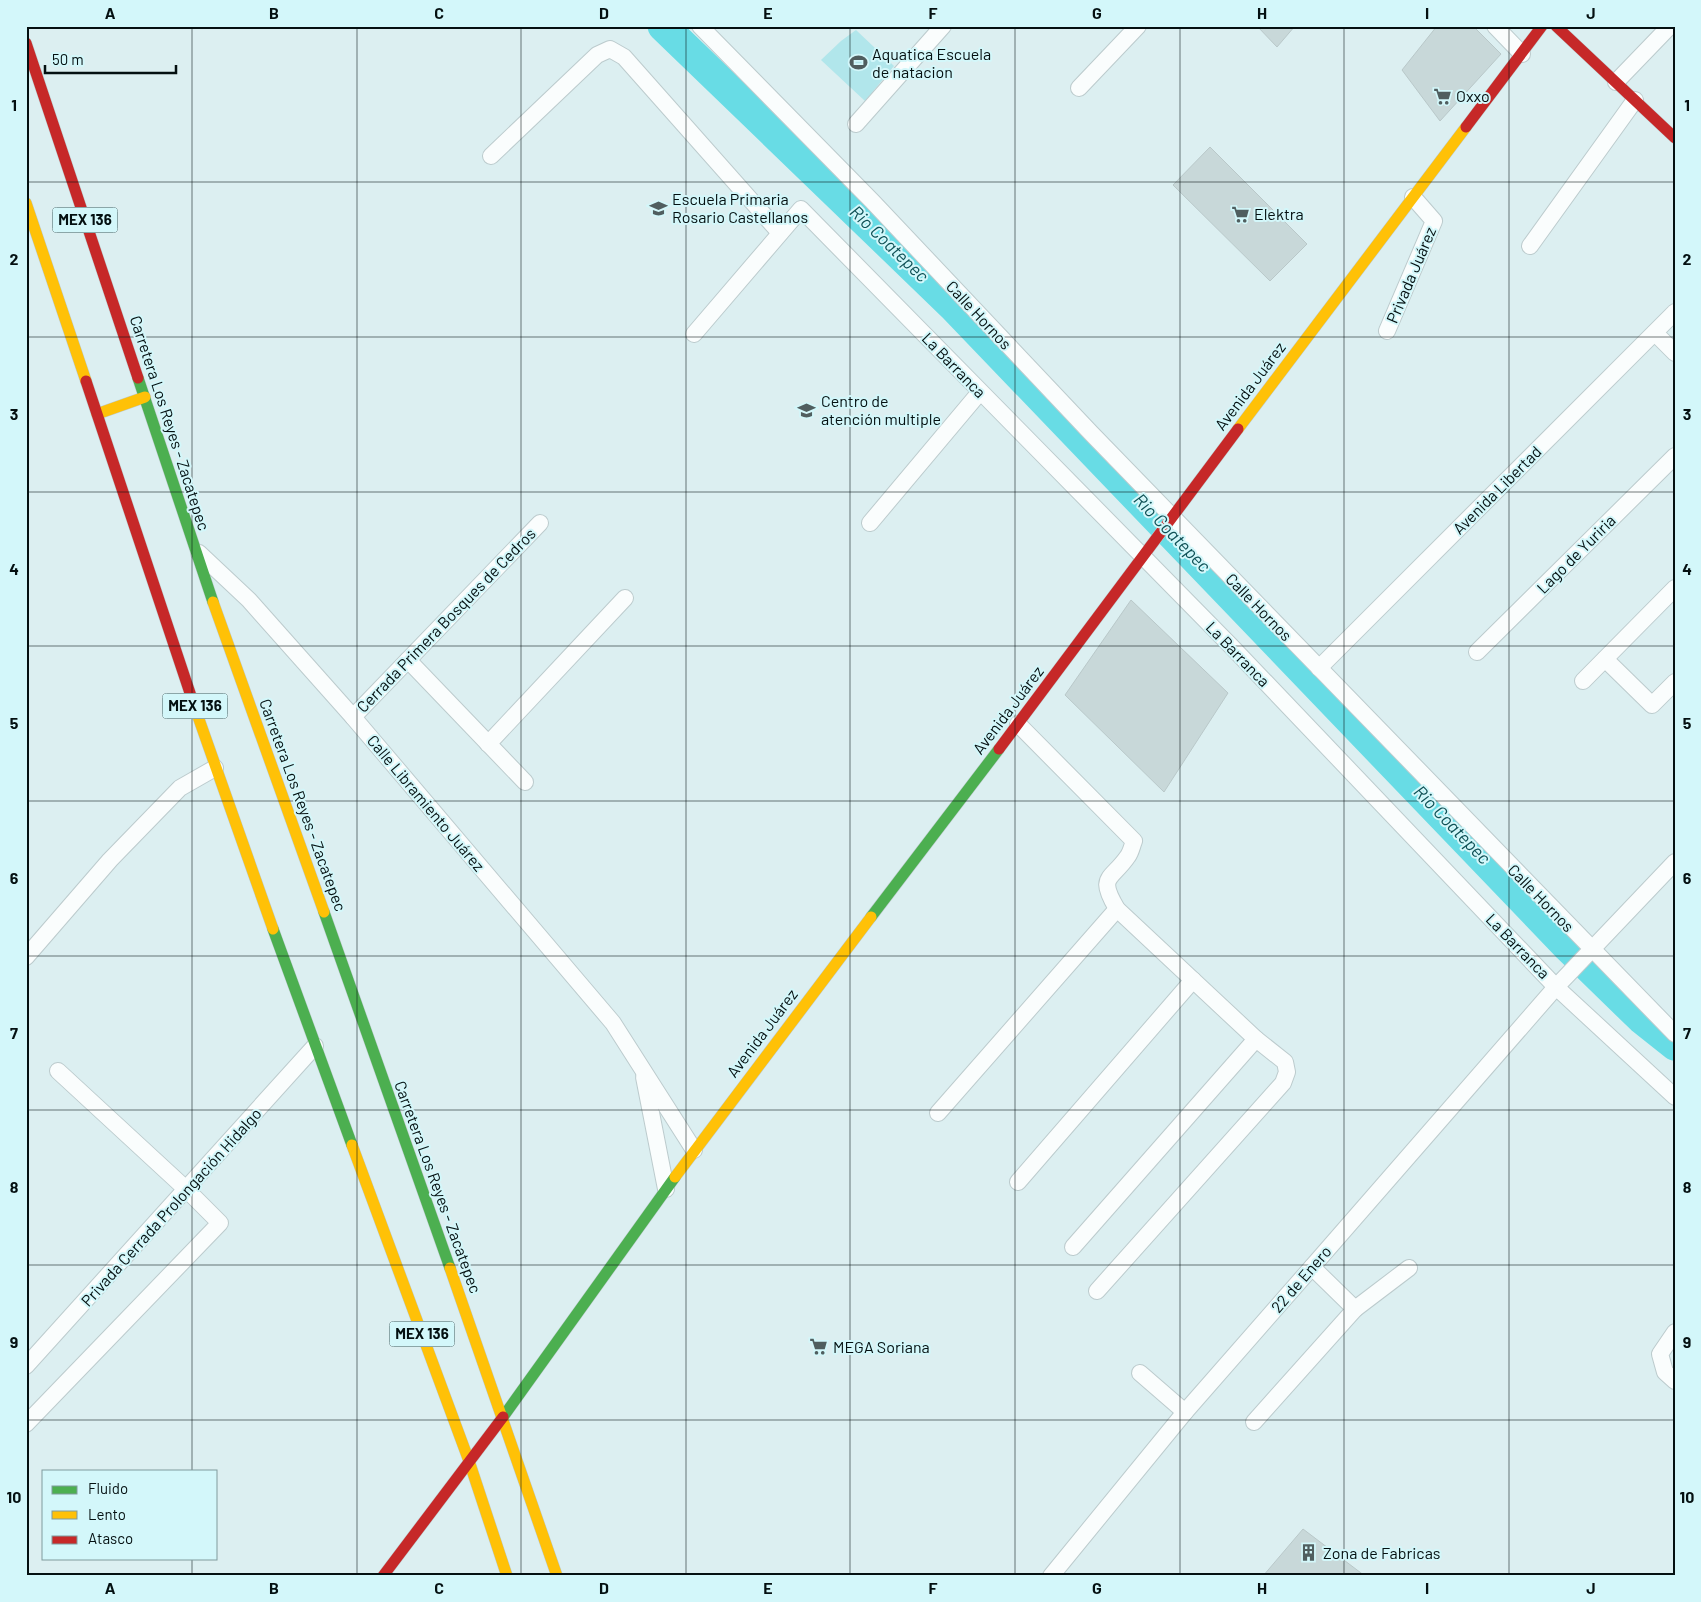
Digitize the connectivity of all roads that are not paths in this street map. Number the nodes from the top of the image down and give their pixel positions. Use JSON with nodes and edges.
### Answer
{"nodes":[{"id":1,"x":700,"y":26,"type":"edge"},
{"id":2,"x":943,"y":26,"type":"edge"},
{"id":3,"x":1138,"y":26,"type":"edge"},
{"id":4,"x":1495,"y":26,"type":"edge"},
{"id":5,"x":1542,"y":26,"type":"edge"},
{"id":6,"x":1556,"y":26,"type":"edge"},
{"id":7,"x":1670,"y":26,"type":"edge"},
{"id":8,"x":26,"y":43,"type":"edge"},
{"id":9,"x":1522,"y":54,"type":"junction"},
{"id":10,"x":1616,"y":82,"type":"junction"},
{"id":11,"x":1080,"y":88,"type":"dead end"},
{"id":12,"x":1635,"y":100,"type":"junction"},
{"id":13,"x":856,"y":124,"type":"dead end"},
{"id":14,"x":1675,"y":138,"type":"edge"},
{"id":15,"x":491,"y":156,"type":"dead end"},
{"id":16,"x":1413,"y":197,"type":"junction"},
{"id":17,"x":26,"y":203,"type":"edge"},
{"id":18,"x":780,"y":233,"type":"junction"},
{"id":19,"x":1530,"y":246,"type":"dead end"},
{"id":20,"x":1675,"y":312,"type":"edge"},
{"id":21,"x":1387,"y":331,"type":"dead end"},
{"id":22,"x":1655,"y":333,"type":"junction"},
{"id":23,"x":694,"y":334,"type":"dead end"},
{"id":24,"x":1675,"y":353,"type":"edge"},
{"id":25,"x":980,"y":392,"type":"junction"},
{"id":26,"x":145,"y":397,"type":"junction"},
{"id":27,"x":97,"y":414,"type":"junction"},
{"id":28,"x":1675,"y":456,"type":"edge"},
{"id":29,"x":1170,"y":518,"type":"junction"},
{"id":30,"x":540,"y":523,"type":"dead end"},
{"id":31,"x":870,"y":523,"type":"dead end"},
{"id":32,"x":196,"y":550,"type":"junction"},
{"id":33,"x":1142,"y":556,"type":"junction"},
{"id":34,"x":1675,"y":588,"type":"edge"},
{"id":35,"x":624,"y":598,"type":"dead end"},
{"id":36,"x":1477,"y":652,"type":"dead end"},
{"id":37,"x":1605,"y":659,"type":"junction"},
{"id":38,"x":408,"y":660,"type":"junction"},
{"id":39,"x":1319,"y":668,"type":"junction"},
{"id":40,"x":1583,"y":681,"type":"dead end"},
{"id":41,"x":1675,"y":682,"type":"edge"},
{"id":42,"x":353,"y":717,"type":"junction"},
{"id":43,"x":1018,"y":724,"type":"junction"},
{"id":44,"x":488,"y":744,"type":"junction"},
{"id":45,"x":215,"y":768,"type":"junction"},
{"id":46,"x":525,"y":782,"type":"dead end"},
{"id":47,"x":1675,"y":862,"type":"edge"},
{"id":48,"x":1117,"y":908,"type":"junction"},
{"id":49,"x":1589,"y":952,"type":"junction"},
{"id":50,"x":26,"y":957,"type":"edge"},
{"id":51,"x":1192,"y":980,"type":"junction"},
{"id":52,"x":1558,"y":985,"type":"junction"},
{"id":53,"x":1674,"y":1033,"type":"edge"},
{"id":54,"x":1256,"y":1039,"type":"junction"},
{"id":55,"x":315,"y":1046,"type":"junction"},
{"id":56,"x":643,"y":1068,"type":"junction"},
{"id":57,"x":58,"y":1071,"type":"dead end"},
{"id":58,"x":1675,"y":1097,"type":"edge"},
{"id":59,"x":938,"y":1113,"type":"dead end"},
{"id":60,"x":694,"y":1150,"type":"junction"},
{"id":61,"x":1018,"y":1182,"type":"dead end"},
{"id":62,"x":666,"y":1189,"type":"junction"},
{"id":63,"x":187,"y":1190,"type":"junction"},
{"id":64,"x":1073,"y":1247,"type":"dead end"},
{"id":65,"x":1312,"y":1267,"type":"junction"},
{"id":66,"x":1409,"y":1268,"type":"dead end"},
{"id":67,"x":1097,"y":1291,"type":"dead end"},
{"id":68,"x":1355,"y":1309,"type":"junction"},
{"id":69,"x":1675,"y":1332,"type":"edge"},
{"id":70,"x":26,"y":1366,"type":"edge"},
{"id":71,"x":1140,"y":1373,"type":"dead end"},
{"id":72,"x":1675,"y":1381,"type":"edge"},
{"id":73,"x":1185,"y":1412,"type":"junction"},
{"id":74,"x":502,"y":1416,"type":"junction"},
{"id":75,"x":1254,"y":1422,"type":"dead end"},
{"id":76,"x":26,"y":1424,"type":"edge"},
{"id":77,"x":469,"y":1461,"type":"junction"},
{"id":78,"x":383,"y":1576,"type":"edge"},
{"id":79,"x":507,"y":1576,"type":"edge"},
{"id":80,"x":557,"y":1576,"type":"edge"},
{"id":81,"x":1051,"y":1576,"type":"edge"}],
"edges":[{"from":1,"to":29,"type":"street","name":"Calle Hornos"},
{"from":2,"to":13,"type":"street"},
{"from":3,"to":11,"type":"street"},
{"from":4,"to":9,"type":"street"},
{"from":5,"to":9,"type":"main road","name":"Avenida Juárez"},
{"from":6,"to":10,"type":"main road"},
{"from":7,"to":10,"type":"street"},
{"from":8,"to":26,"type":"main road","name":"Carretera Los Reyes - Zacatepec","number":"MEX 136"},
{"from":9,"to":16,"type":"main road","name":"Avenida Juárez"},
{"from":10,"to":12,"type":"main road"},
{"from":12,"to":14,"type":"main road"},
{"from":12,"to":19,"type":"street"},
{"from":15,"to":18,"type":"street"},
{"from":16,"to":21,"type":"street","name":"Privada Juárez"},
{"from":16,"to":29,"type":"main road","name":"Avenida Juárez"},
{"from":17,"to":27,"type":"main road","number":"MEX 136"},
{"from":18,"to":23,"type":"street"},
{"from":18,"to":25,"type":"street","name":"La Barranca"},
{"from":20,"to":22,"type":"street","name":"Avenida Libertad"},
{"from":22,"to":24,"type":"street"},
{"from":22,"to":39,"type":"street","name":"Avenida Libertad"},
{"from":25,"to":31,"type":"street"},
{"from":25,"to":33,"type":"street","name":"La Barranca"},
{"from":26,"to":27,"type":"main road"},
{"from":26,"to":32,"type":"main road","name":"Carretera Los Reyes - Zacatepec","number":"MEX 136"},
{"from":27,"to":45,"type":"main road","number":"MEX 136"},
{"from":28,"to":36,"type":"street","name":"Lago de Yuriria"},
{"from":29,"to":33,"type":"main road","name":"Avenida Juárez"},
{"from":29,"to":39,"type":"street","name":"Calle Hornos"},
{"from":30,"to":38,"type":"street","name":"Cerrada Primera Bosques de Cedros"},
{"from":32,"to":42,"type":"street","name":"Calle Libramiento Juárez"},
{"from":32,"to":74,"type":"main road","name":"Carretera Los Reyes - Zacatepec","number":"MEX 136"},
{"from":33,"to":43,"type":"main road","name":"Avenida Juárez"},
{"from":33,"to":52,"type":"street","name":"La Barranca"},
{"from":34,"to":37,"type":"street"},
{"from":35,"to":44,"type":"street"},
{"from":37,"to":40,"type":"street"},
{"from":37,"to":41,"type":"street"},
{"from":38,"to":42,"type":"street","name":"Cerrada Primera Bosques de Cedros"},
{"from":38,"to":44,"type":"street"},
{"from":39,"to":49,"type":"street","name":"Calle Hornos"},
{"from":42,"to":56,"type":"street","name":"Calle Libramiento Juárez"},
{"from":43,"to":48,"type":"street"},
{"from":43,"to":60,"type":"main road","name":"Avenida Juárez"},
{"from":44,"to":46,"type":"street"},
{"from":45,"to":50,"type":"street"},
{"from":45,"to":55,"type":"main road","number":"MEX 136"},
{"from":47,"to":49,"type":"street","name":"22 de Enero"},
{"from":48,"to":51,"type":"street"},
{"from":48,"to":59,"type":"street"},
{"from":49,"to":52,"type":"street","name":"22 de Enero"},
{"from":49,"to":53,"type":"street","name":"Calle Hornos"},
{"from":51,"to":54,"type":"street"},
{"from":51,"to":61,"type":"street"},
{"from":52,"to":58,"type":"street","name":"La Barranca"},
{"from":52,"to":65,"type":"street","name":"22 de Enero"},
{"from":54,"to":64,"type":"street"},
{"from":54,"to":67,"type":"street"},
{"from":55,"to":63,"type":"street","name":"Privada Cerrada Prolongación Hidalgo"},
{"from":55,"to":77,"type":"main road","number":"MEX 136"},
{"from":56,"to":60,"type":"street","name":"Calle Libramiento Juárez"},
{"from":56,"to":62,"type":"street","name":"Calle Libramiento Juárez"},
{"from":57,"to":63,"type":"street"},
{"from":60,"to":62,"type":"main road","name":"Avenida Juárez"},
{"from":62,"to":74,"type":"main road","name":"Avenida Juárez"},
{"from":63,"to":70,"type":"street","name":"Privada Cerrada Prolongación Hidalgo"},
{"from":63,"to":76,"type":"street"},
{"from":65,"to":68,"type":"street"},
{"from":65,"to":73,"type":"street","name":"22 de Enero"},
{"from":66,"to":68,"type":"street"},
{"from":68,"to":75,"type":"street"},
{"from":69,"to":72,"type":"street"},
{"from":71,"to":73,"type":"street"},
{"from":73,"to":81,"type":"street","name":"22 de Enero"},
{"from":74,"to":77,"type":"main road","name":"Avenida Juárez"},
{"from":74,"to":80,"type":"main road","name":"Carretera Los Reyes - Zacatepec","number":"MEX 136"},
{"from":77,"to":78,"type":"main road","name":"Avenida Juárez"},
{"from":77,"to":79,"type":"main road","number":"MEX 136"}]}
